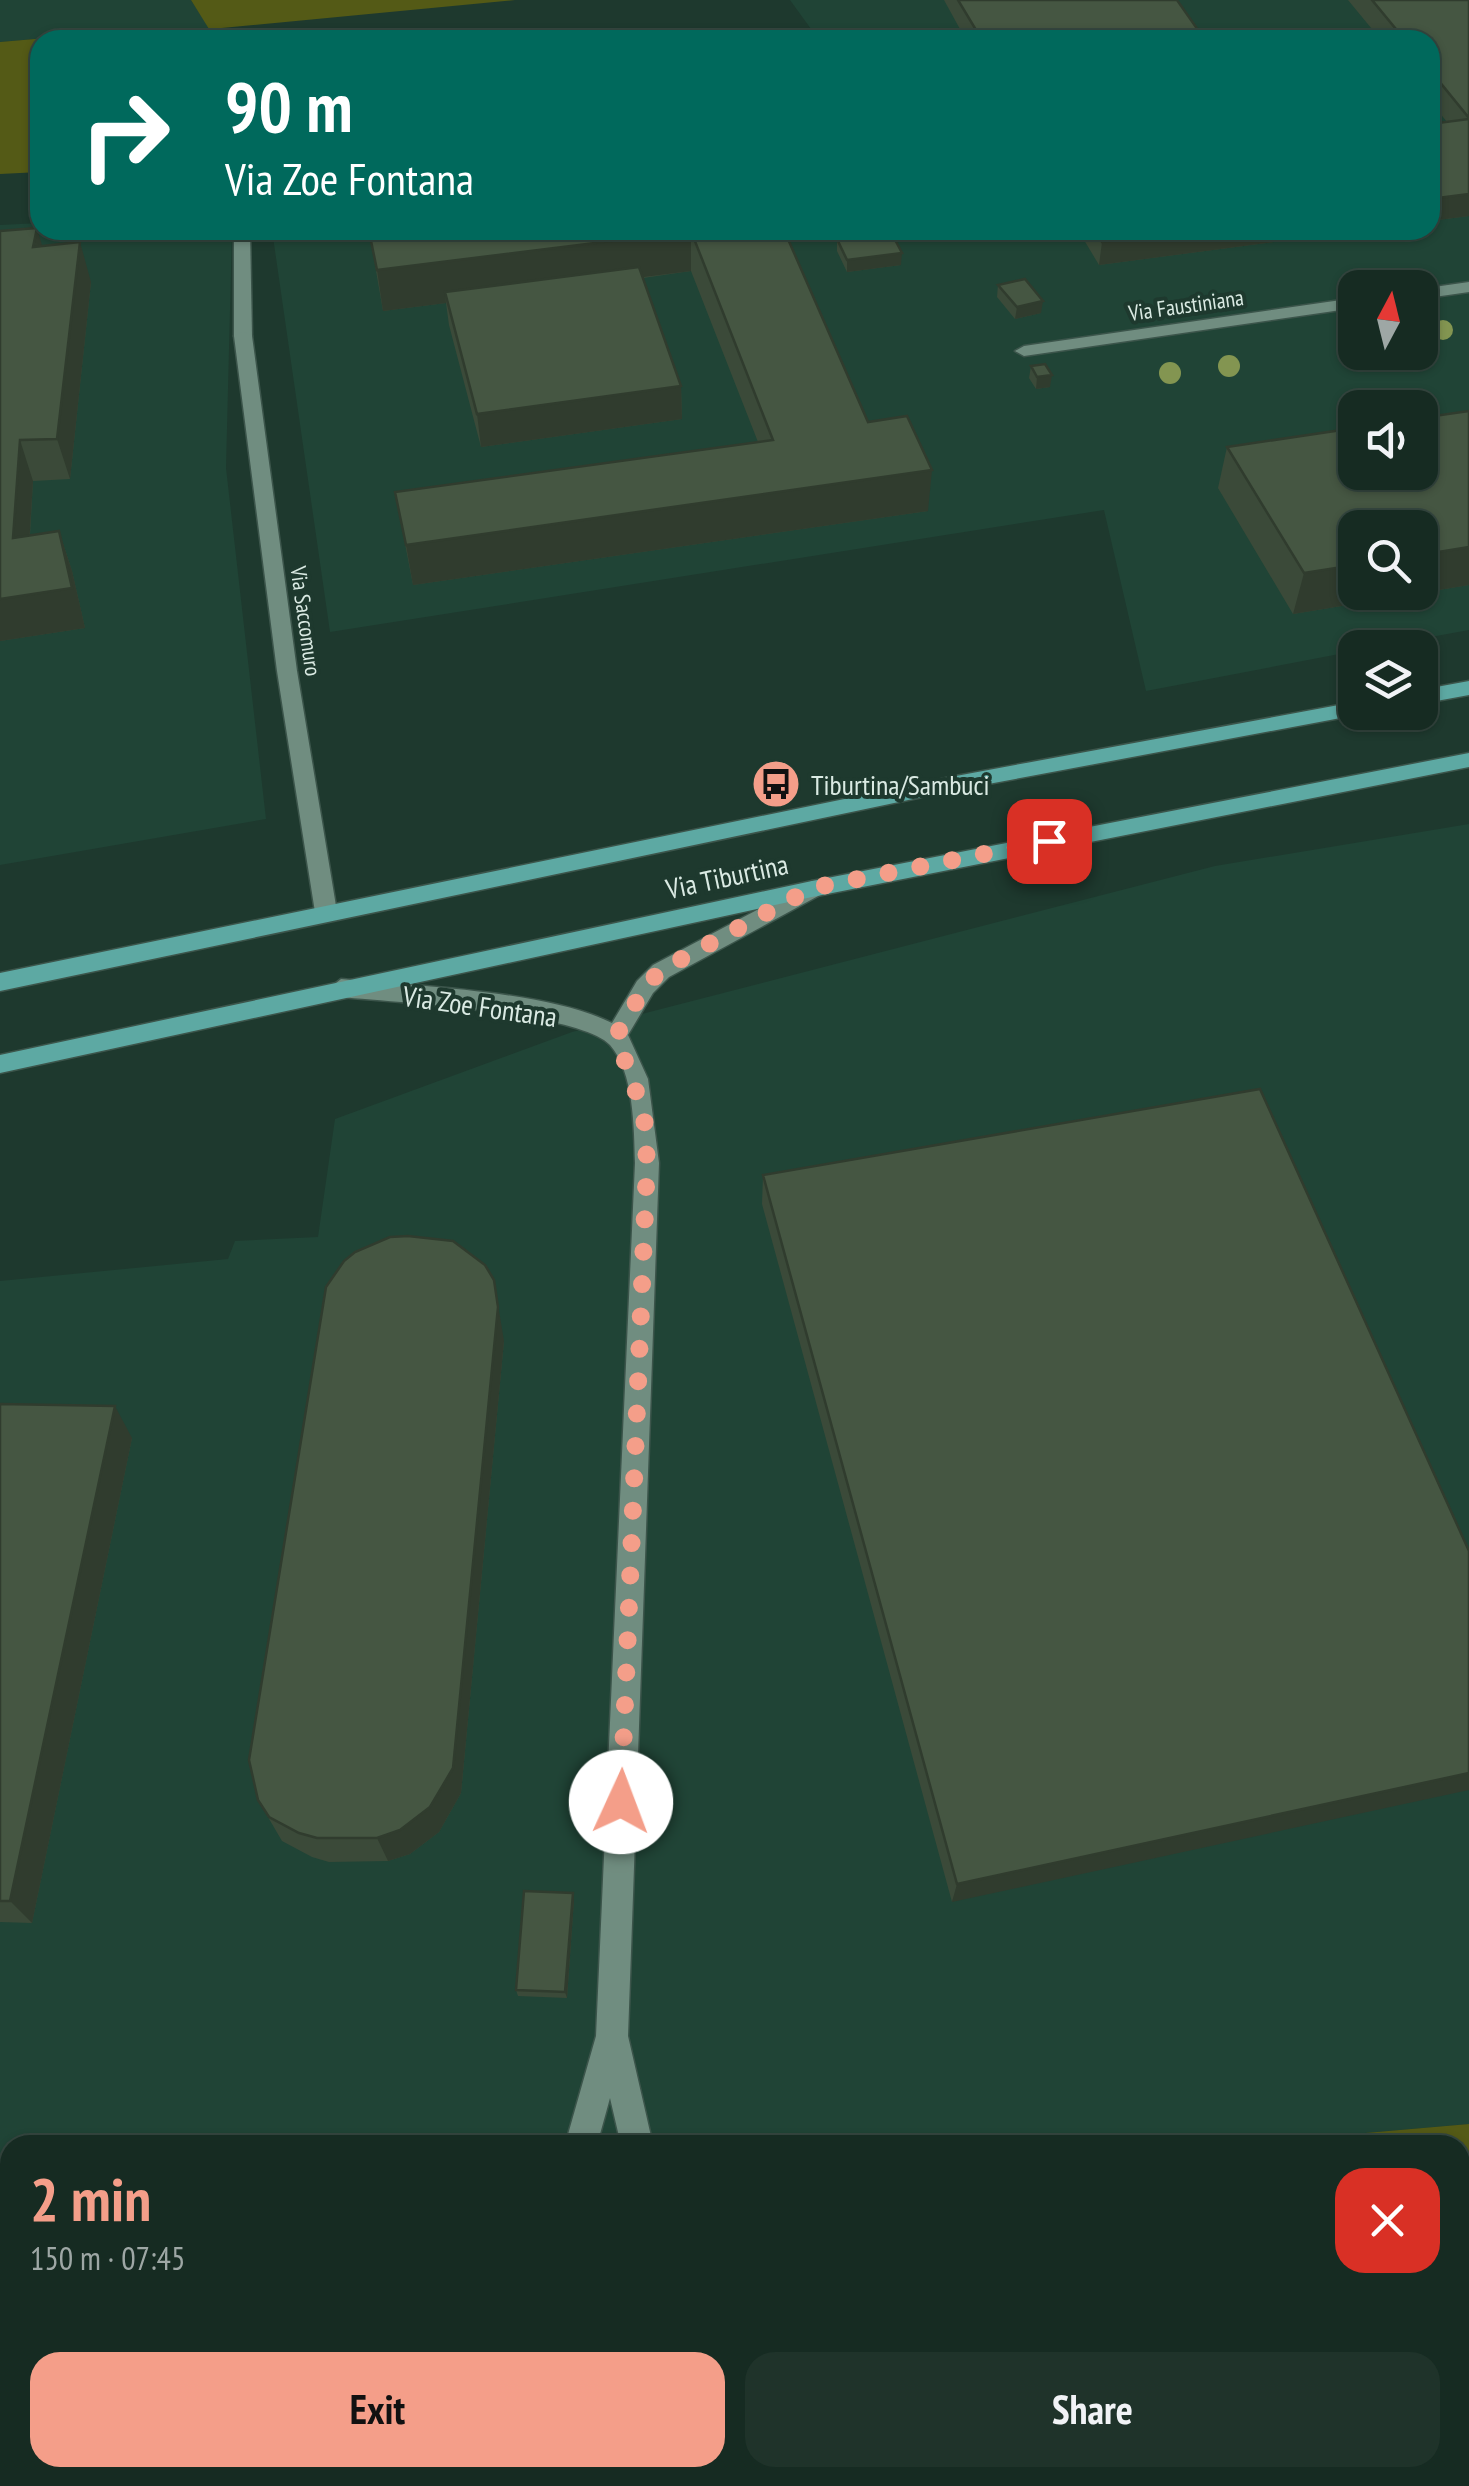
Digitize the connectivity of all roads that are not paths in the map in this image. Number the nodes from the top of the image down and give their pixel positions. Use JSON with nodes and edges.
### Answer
{"nodes":[{"id":1,"x":242,"y":240,"type":"edge"},
{"id":2,"x":1469,"y":287,"type":"edge"},
{"id":3,"x":1438,"y":291,"type":"edge"},
{"id":4,"x":1338,"y":306,"type":"edge"},
{"id":5,"x":1024,"y":350,"type":"dead end"},
{"id":6,"x":1469,"y":688,"type":"edge"},
{"id":7,"x":1438,"y":694,"type":"edge"},
{"id":8,"x":1338,"y":712,"type":"edge"},
{"id":9,"x":1469,"y":760,"type":"edge"},
{"id":10,"x":812,"y":888,"type":"junction"},
{"id":11,"x":326,"y":912,"type":"junction"},
{"id":12,"x":0,"y":982,"type":"edge"},
{"id":13,"x":341,"y":988,"type":"junction"},
{"id":14,"x":616,"y":1036,"type":"junction"},
{"id":15,"x":0,"y":1064,"type":"edge"},
{"id":16,"x":612,"y":2036,"type":"junction"},
{"id":17,"x":583,"y":2135,"type":"edge"},
{"id":18,"x":635,"y":2135,"type":"edge"}],
"edges":[{"from":1,"to":11,"type":"street","name":"Via Saccomuro"},
{"from":2,"to":3,"type":"street"},
{"from":4,"to":5,"type":"street","name":"Via Faustiniana"},
{"from":6,"to":7,"type":"main road"},
{"from":8,"to":11,"type":"main road","name":"Via Tiburtina"},
{"from":9,"to":10,"type":"main road","name":"Via Tiburtina"},
{"from":10,"to":13,"type":"main road","name":"Via Tiburtina"},
{"from":10,"to":14,"type":"street"},
{"from":11,"to":12,"type":"main road","name":"Via Tiburtina"},
{"from":13,"to":14,"type":"street","name":"Via Zoe Fontana"},
{"from":13,"to":15,"type":"main road","name":"Via Tiburtina"},
{"from":14,"to":16,"type":"street"},
{"from":16,"to":17,"type":"street"},
{"from":16,"to":18,"type":"street"}]}
